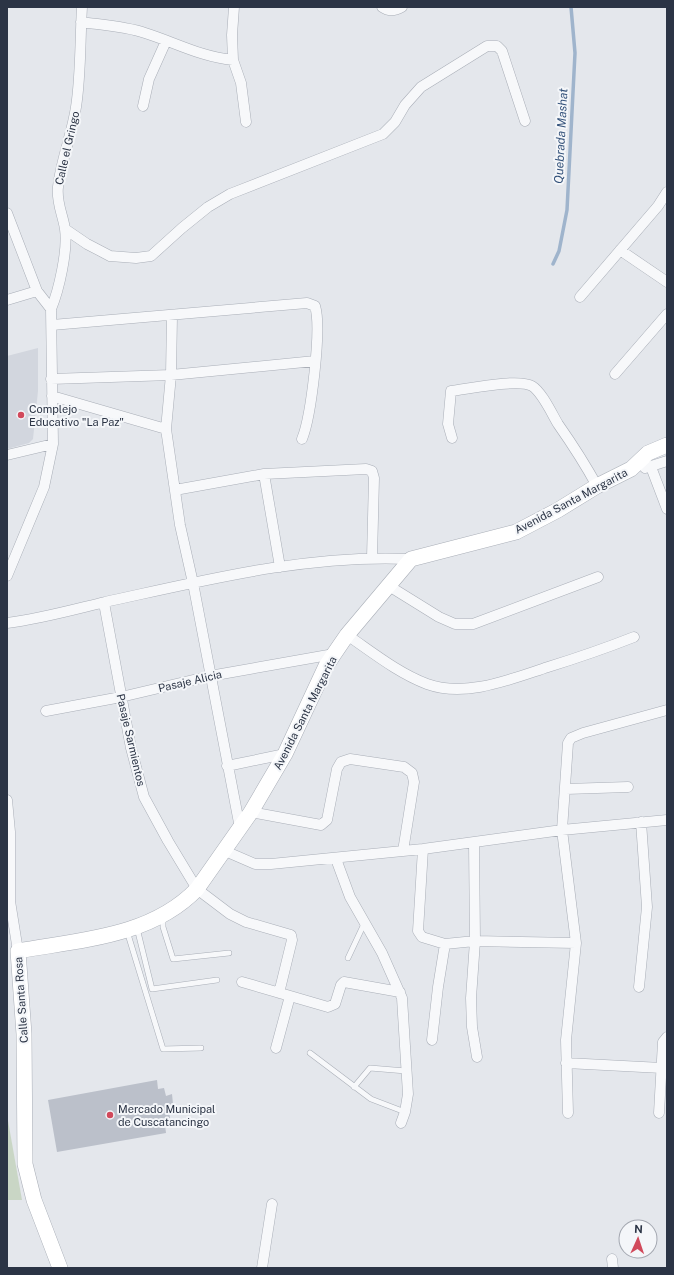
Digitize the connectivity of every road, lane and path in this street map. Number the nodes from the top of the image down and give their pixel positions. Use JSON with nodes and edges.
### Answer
{"nodes":[{"id":1,"x":82,"y":7,"type":"edge"},
{"id":2,"x":234,"y":7,"type":"edge"},
{"id":3,"x":382,"y":7,"type":"edge"},
{"id":4,"x":402,"y":7,"type":"edge"},
{"id":5,"x":81,"y":22,"type":"junction"},
{"id":6,"x":166,"y":41,"type":"junction"},
{"id":7,"x":233,"y":60,"type":"junction"},
{"id":8,"x":143,"y":106,"type":"dead end"},
{"id":9,"x":525,"y":121,"type":"dead end"},
{"id":10,"x":246,"y":122,"type":"dead end"},
{"id":11,"x":667,"y":192,"type":"edge"},
{"id":12,"x":7,"y":213,"type":"edge"},
{"id":13,"x":65,"y":229,"type":"junction"},
{"id":14,"x":620,"y":250,"type":"junction"},
{"id":15,"x":667,"y":282,"type":"edge"},
{"id":16,"x":37,"y":291,"type":"junction"},
{"id":17,"x":580,"y":297,"type":"dead end"},
{"id":18,"x":7,"y":300,"type":"edge"},
{"id":19,"x":50,"y":309,"type":"junction"},
{"id":20,"x":667,"y":314,"type":"edge"},
{"id":21,"x":172,"y":316,"type":"junction"},
{"id":22,"x":52,"y":325,"type":"junction"},
{"id":23,"x":314,"y":361,"type":"junction"},
{"id":24,"x":615,"y":374,"type":"dead end"},
{"id":25,"x":171,"y":375,"type":"junction"},
{"id":26,"x":51,"y":379,"type":"junction"},
{"id":27,"x":52,"y":396,"type":"junction"},
{"id":28,"x":166,"y":429,"type":"junction"},
{"id":29,"x":452,"y":438,"type":"dead end"},
{"id":30,"x":302,"y":439,"type":"dead end"},
{"id":31,"x":53,"y":444,"type":"junction"},
{"id":32,"x":667,"y":445,"type":"edge"},
{"id":33,"x":7,"y":455,"type":"edge"},
{"id":34,"x":667,"y":461,"type":"edge"},
{"id":35,"x":651,"y":467,"type":"junction"},
{"id":36,"x":631,"y":469,"type":"junction"},
{"id":37,"x":264,"y":474,"type":"junction"},
{"id":38,"x":597,"y":486,"type":"junction"},
{"id":39,"x":175,"y":490,"type":"junction"},
{"id":40,"x":667,"y":509,"type":"edge"},
{"id":41,"x":12,"y":551,"type":"edge"},
{"id":42,"x":372,"y":558,"type":"junction"},
{"id":43,"x":411,"y":559,"type":"junction"},
{"id":44,"x":280,"y":567,"type":"junction"},
{"id":45,"x":7,"y":576,"type":"edge"},
{"id":46,"x":598,"y":577,"type":"dead end"},
{"id":47,"x":193,"y":583,"type":"junction"},
{"id":48,"x":389,"y":586,"type":"junction"},
{"id":49,"x":104,"y":603,"type":"junction"},
{"id":50,"x":7,"y":623,"type":"edge"},
{"id":51,"x":347,"y":635,"type":"junction"},
{"id":52,"x":634,"y":637,"type":"dead end"},
{"id":53,"x":334,"y":654,"type":"junction"},
{"id":54,"x":210,"y":676,"type":"junction"},
{"id":55,"x":121,"y":697,"type":"junction"},
{"id":56,"x":667,"y":710,"type":"edge"},
{"id":57,"x":46,"y":711,"type":"dead end"},
{"id":58,"x":285,"y":754,"type":"junction"},
{"id":59,"x":227,"y":766,"type":"junction"},
{"id":60,"x":628,"y":787,"type":"dead end"},
{"id":61,"x":566,"y":789,"type":"junction"},
{"id":62,"x":7,"y":800,"type":"edge"},
{"id":63,"x":251,"y":812,"type":"junction"},
{"id":64,"x":667,"y":820,"type":"edge"},
{"id":65,"x":641,"y":822,"type":"junction"},
{"id":66,"x":240,"y":828,"type":"junction"},
{"id":67,"x":562,"y":830,"type":"junction"},
{"id":68,"x":474,"y":843,"type":"junction"},
{"id":69,"x":423,"y":849,"type":"junction"},
{"id":70,"x":225,"y":851,"type":"junction"},
{"id":71,"x":403,"y":851,"type":"junction"},
{"id":72,"x":336,"y":859,"type":"junction"},
{"id":73,"x":197,"y":889,"type":"junction"},
{"id":74,"x":9,"y":901,"type":"edge"},
{"id":75,"x":162,"y":916,"type":"junction"},
{"id":76,"x":364,"y":924,"type":"junction"},
{"id":77,"x":132,"y":928,"type":"junction"},
{"id":78,"x":474,"y":941,"type":"junction"},
{"id":79,"x":576,"y":943,"type":"junction"},
{"id":80,"x":445,"y":944,"type":"junction"},
{"id":81,"x":18,"y":951,"type":"junction"},
{"id":82,"x":230,"y":953,"type":"dead end"},
{"id":83,"x":348,"y":958,"type":"dead end"},
{"id":84,"x":217,"y":980,"type":"dead end"},
{"id":85,"x":242,"y":982,"type":"dead end"},
{"id":86,"x":640,"y":987,"type":"dead end"},
{"id":87,"x":400,"y":992,"type":"junction"},
{"id":88,"x":279,"y":993,"type":"junction"},
{"id":89,"x":290,"y":996,"type":"junction"},
{"id":90,"x":667,"y":1037,"type":"edge"},
{"id":91,"x":432,"y":1040,"type":"dead end"},
{"id":92,"x":201,"y":1048,"type":"dead end"},
{"id":93,"x":276,"y":1048,"type":"dead end"},
{"id":94,"x":310,"y":1053,"type":"dead end"},
{"id":95,"x":476,"y":1057,"type":"dead end"},
{"id":96,"x":566,"y":1063,"type":"junction"},
{"id":97,"x":662,"y":1068,"type":"junction"},
{"id":98,"x":406,"y":1071,"type":"junction"},
{"id":99,"x":354,"y":1087,"type":"junction"},
{"id":100,"x":405,"y":1112,"type":"junction"},
{"id":101,"x":568,"y":1113,"type":"dead end"},
{"id":102,"x":659,"y":1113,"type":"dead end"},
{"id":103,"x":401,"y":1123,"type":"dead end"},
{"id":104,"x":272,"y":1204,"type":"dead end"},
{"id":105,"x":60,"y":1268,"type":"edge"},
{"id":106,"x":262,"y":1268,"type":"edge"}],
"edges":[{"from":1,"to":5,"type":"street","name":"Calle el Gringo"},
{"from":2,"to":7,"type":"street"},
{"from":3,"to":4,"type":"street"},
{"from":5,"to":6,"type":"street"},
{"from":5,"to":13,"type":"street","name":"Calle el Gringo"},
{"from":6,"to":7,"type":"street"},
{"from":6,"to":8,"type":"street"},
{"from":7,"to":10,"type":"street"},
{"from":9,"to":13,"type":"street"},
{"from":11,"to":14,"type":"street"},
{"from":12,"to":16,"type":"street"},
{"from":13,"to":19,"type":"street","name":"Calle el Gringo"},
{"from":14,"to":15,"type":"street"},
{"from":14,"to":17,"type":"street"},
{"from":16,"to":18,"type":"street"},
{"from":16,"to":19,"type":"street"},
{"from":19,"to":22,"type":"street"},
{"from":20,"to":24,"type":"street"},
{"from":21,"to":22,"type":"street"},
{"from":21,"to":23,"type":"street"},
{"from":21,"to":25,"type":"street"},
{"from":22,"to":26,"type":"street"},
{"from":23,"to":25,"type":"street"},
{"from":23,"to":30,"type":"street"},
{"from":25,"to":26,"type":"street"},
{"from":25,"to":28,"type":"street"},
{"from":26,"to":27,"type":"street"},
{"from":27,"to":28,"type":"street"},
{"from":27,"to":31,"type":"street"},
{"from":28,"to":39,"type":"street"},
{"from":29,"to":38,"type":"street"},
{"from":31,"to":33,"type":"street"},
{"from":31,"to":41,"type":"street"},
{"from":32,"to":36,"type":"street","name":"Avenida Santa Margarita"},
{"from":34,"to":35,"type":"street"},
{"from":35,"to":36,"type":"street"},
{"from":35,"to":40,"type":"street"},
{"from":36,"to":38,"type":"street","name":"Avenida Santa Margarita"},
{"from":37,"to":39,"type":"street"},
{"from":37,"to":42,"type":"street"},
{"from":37,"to":44,"type":"street"},
{"from":38,"to":43,"type":"street","name":"Avenida Santa Margarita"},
{"from":39,"to":47,"type":"street"},
{"from":41,"to":45,"type":"street"},
{"from":42,"to":43,"type":"street"},
{"from":42,"to":44,"type":"street"},
{"from":43,"to":48,"type":"street","name":"Avenida Santa Margarita"},
{"from":44,"to":47,"type":"street"},
{"from":46,"to":48,"type":"street"},
{"from":47,"to":49,"type":"street"},
{"from":47,"to":54,"type":"street"},
{"from":48,"to":51,"type":"street","name":"Avenida Santa Margarita"},
{"from":49,"to":50,"type":"street"},
{"from":49,"to":55,"type":"street","name":"Pasaje Sarmientos"},
{"from":51,"to":52,"type":"street"},
{"from":51,"to":53,"type":"street","name":"Avenida Santa Margarita"},
{"from":53,"to":54,"type":"street","name":"Pasaje Alicia"},
{"from":53,"to":58,"type":"street","name":"Avenida Santa Margarita"},
{"from":54,"to":55,"type":"street","name":"Pasaje Alicia"},
{"from":54,"to":59,"type":"street"},
{"from":55,"to":57,"type":"street","name":"Pasaje Alicia"},
{"from":55,"to":73,"type":"street","name":"Pasaje Sarmientos"},
{"from":56,"to":61,"type":"street"},
{"from":58,"to":59,"type":"street"},
{"from":58,"to":63,"type":"street","name":"Avenida Santa Margarita"},
{"from":59,"to":66,"type":"street"},
{"from":60,"to":61,"type":"street"},
{"from":61,"to":67,"type":"street"},
{"from":62,"to":74,"type":"street","name":"Calle Santa Rosa"},
{"from":63,"to":66,"type":"street","name":"Avenida Santa Margarita"},
{"from":63,"to":71,"type":"street"},
{"from":64,"to":65,"type":"street"},
{"from":65,"to":67,"type":"street"},
{"from":65,"to":86,"type":"street"},
{"from":66,"to":70,"type":"street","name":"Avenida Santa Margarita"},
{"from":67,"to":68,"type":"street"},
{"from":67,"to":79,"type":"street"},
{"from":68,"to":69,"type":"street"},
{"from":68,"to":78,"type":"street"},
{"from":69,"to":71,"type":"street"},
{"from":69,"to":80,"type":"street"},
{"from":70,"to":72,"type":"street"},
{"from":70,"to":73,"type":"street","name":"Avenida Santa Margarita"},
{"from":71,"to":72,"type":"street"},
{"from":72,"to":76,"type":"street"},
{"from":73,"to":75,"type":"street","name":"Avenida Santa Margarita"},
{"from":73,"to":88,"type":"street"},
{"from":74,"to":81,"type":"street","name":"Calle Santa Rosa"},
{"from":75,"to":77,"type":"street","name":"Avenida Santa Margarita"},
{"from":75,"to":82,"type":"lane"},
{"from":76,"to":83,"type":"lane"},
{"from":76,"to":87,"type":"street"},
{"from":77,"to":81,"type":"street","name":"Avenida Santa Margarita"},
{"from":77,"to":84,"type":"lane"},
{"from":77,"to":92,"type":"lane"},
{"from":78,"to":79,"type":"street"},
{"from":78,"to":80,"type":"street"},
{"from":78,"to":95,"type":"street"},
{"from":79,"to":96,"type":"street"},
{"from":80,"to":91,"type":"street"},
{"from":81,"to":105,"type":"street","name":"Calle Santa Rosa"},
{"from":85,"to":88,"type":"street"},
{"from":87,"to":89,"type":"street"},
{"from":87,"to":98,"type":"street"},
{"from":88,"to":89,"type":"street"},
{"from":89,"to":93,"type":"street"},
{"from":90,"to":97,"type":"street"},
{"from":94,"to":99,"type":"lane"},
{"from":96,"to":97,"type":"street"},
{"from":96,"to":101,"type":"street"},
{"from":97,"to":102,"type":"street"},
{"from":98,"to":99,"type":"lane"},
{"from":98,"to":100,"type":"street"},
{"from":99,"to":100,"type":"lane"},
{"from":100,"to":103,"type":"street"},
{"from":104,"to":106,"type":"street"}]}
